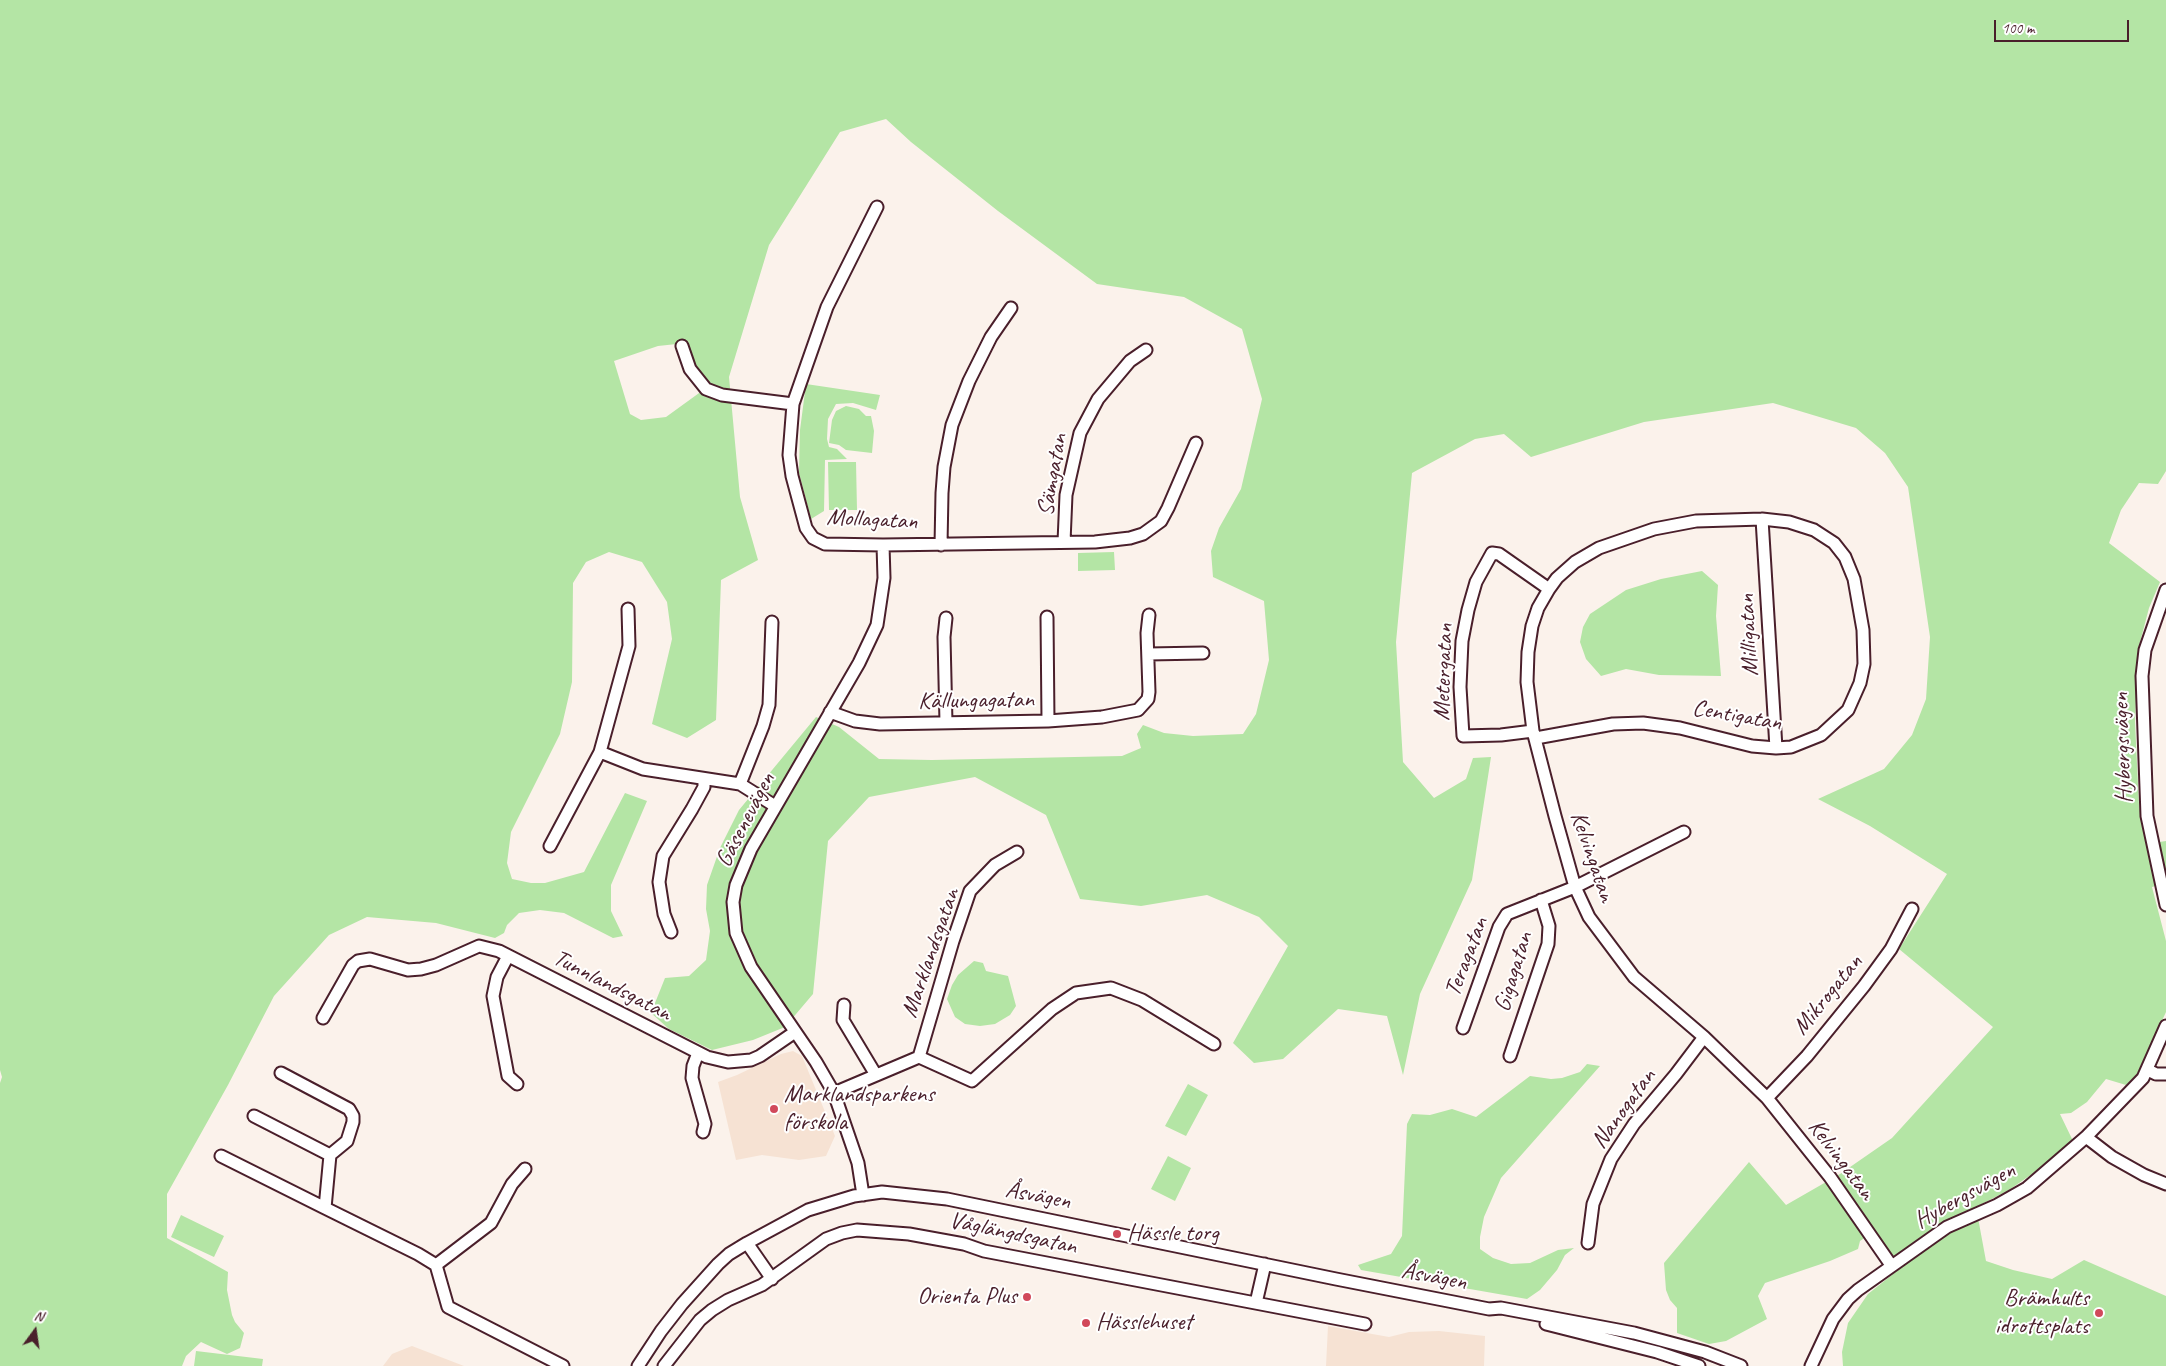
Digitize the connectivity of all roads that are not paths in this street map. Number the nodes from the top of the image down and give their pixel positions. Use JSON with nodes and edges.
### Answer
{"nodes":[{"id":1,"x":878,"y":207,"type":"dead end"},
{"id":2,"x":1011,"y":308,"type":"dead end"},
{"id":3,"x":682,"y":346,"type":"dead end"},
{"id":4,"x":1146,"y":350,"type":"dead end"},
{"id":5,"x":792,"y":404,"type":"junction"},
{"id":6,"x":1196,"y":443,"type":"dead end"},
{"id":7,"x":1762,"y":519,"type":"junction"},
{"id":8,"x":1064,"y":542,"type":"junction"},
{"id":9,"x":883,"y":545,"type":"junction"},
{"id":10,"x":941,"y":545,"type":"junction"},
{"id":11,"x":1549,"y":589,"type":"junction"},
{"id":12,"x":2166,"y":590,"type":"edge"},
{"id":13,"x":628,"y":609,"type":"dead end"},
{"id":14,"x":1148,"y":615,"type":"dead end"},
{"id":15,"x":1047,"y":617,"type":"dead end"},
{"id":16,"x":946,"y":618,"type":"dead end"},
{"id":17,"x":772,"y":622,"type":"dead end"},
{"id":18,"x":1203,"y":653,"type":"dead end"},
{"id":19,"x":1148,"y":654,"type":"junction"},
{"id":20,"x":830,"y":712,"type":"junction"},
{"id":21,"x":1048,"y":721,"type":"junction"},
{"id":22,"x":946,"y":723,"type":"junction"},
{"id":23,"x":1534,"y":735,"type":"junction"},
{"id":24,"x":1776,"y":748,"type":"junction"},
{"id":25,"x":600,"y":752,"type":"junction"},
{"id":26,"x":704,"y":780,"type":"junction"},
{"id":27,"x":740,"y":784,"type":"junction"},
{"id":28,"x":775,"y":806,"type":"junction"},
{"id":29,"x":1684,"y":832,"type":"dead end"},
{"id":30,"x":550,"y":846,"type":"dead end"},
{"id":31,"x":1017,"y":852,"type":"dead end"},
{"id":32,"x":1575,"y":887,"type":"junction"},
{"id":33,"x":1541,"y":900,"type":"junction"},
{"id":34,"x":2166,"y":905,"type":"edge"},
{"id":35,"x":1912,"y":909,"type":"dead end"},
{"id":36,"x":671,"y":932,"type":"dead end"},
{"id":37,"x":508,"y":956,"type":"junction"},
{"id":38,"x":844,"y":1005,"type":"dead end"},
{"id":39,"x":323,"y":1018,"type":"dead end"},
{"id":40,"x":2166,"y":1026,"type":"edge"},
{"id":41,"x":1464,"y":1028,"type":"dead end"},
{"id":42,"x":795,"y":1032,"type":"junction"},
{"id":43,"x":1704,"y":1037,"type":"junction"},
{"id":44,"x":1214,"y":1044,"type":"dead end"},
{"id":45,"x":698,"y":1053,"type":"junction"},
{"id":46,"x":919,"y":1056,"type":"junction"},
{"id":47,"x":1510,"y":1056,"type":"dead end"},
{"id":48,"x":2148,"y":1070,"type":"junction"},
{"id":49,"x":281,"y":1073,"type":"dead end"},
{"id":50,"x":2166,"y":1074,"type":"edge"},
{"id":51,"x":876,"y":1075,"type":"junction"},
{"id":52,"x":517,"y":1084,"type":"dead end"},
{"id":53,"x":834,"y":1094,"type":"junction"},
{"id":54,"x":1767,"y":1098,"type":"junction"},
{"id":55,"x":254,"y":1116,"type":"dead end"},
{"id":56,"x":703,"y":1132,"type":"dead end"},
{"id":57,"x":2086,"y":1137,"type":"junction"},
{"id":58,"x":330,"y":1155,"type":"junction"},
{"id":59,"x":221,"y":1156,"type":"dead end"},
{"id":60,"x":525,"y":1169,"type":"dead end"},
{"id":61,"x":2166,"y":1184,"type":"edge"},
{"id":62,"x":863,"y":1194,"type":"junction"},
{"id":63,"x":325,"y":1208,"type":"junction"},
{"id":64,"x":747,"y":1243,"type":"junction"},
{"id":65,"x":1588,"y":1243,"type":"dead end"},
{"id":66,"x":1265,"y":1264,"type":"junction"},
{"id":67,"x":436,"y":1265,"type":"junction"},
{"id":68,"x":1891,"y":1265,"type":"junction"},
{"id":69,"x":772,"y":1279,"type":"junction"},
{"id":70,"x":1256,"y":1304,"type":"junction"},
{"id":71,"x":1489,"y":1309,"type":"junction"},
{"id":72,"x":1365,"y":1324,"type":"dead end"},
{"id":73,"x":1819,"y":1352,"type":"junction"},
{"id":74,"x":562,"y":1366,"type":"edge"},
{"id":75,"x":638,"y":1366,"type":"edge"},
{"id":76,"x":664,"y":1366,"type":"edge"},
{"id":77,"x":1699,"y":1366,"type":"edge"},
{"id":78,"x":1741,"y":1366,"type":"edge"},
{"id":79,"x":1811,"y":1366,"type":"edge"},
{"id":80,"x":1819,"y":1366,"type":"edge"}],
"edges":[{"from":1,"to":5,"type":"street","name":"Mollagatan"},
{"from":2,"to":10,"type":"street"},
{"from":3,"to":5,"type":"street"},
{"from":4,"to":8,"type":"street","name":"Sämgatan"},
{"from":5,"to":9,"type":"street","name":"Mollagatan"},
{"from":6,"to":8,"type":"street","name":"Mollagatan"},
{"from":7,"to":11,"type":"street","name":"Kelvingatan"},
{"from":7,"to":24,"type":"street","name":"Milligatan"},
{"from":7,"to":24,"type":"street","name":"Centigatan"},
{"from":8,"to":10,"type":"street","name":"Mollagatan"},
{"from":9,"to":10,"type":"street","name":"Mollagatan"},
{"from":9,"to":20,"type":"street","name":"Gäsenevägen"},
{"from":11,"to":23,"type":"street","name":"Kelvingatan"},
{"from":11,"to":23,"type":"street","name":"Metergatan"},
{"from":12,"to":34,"type":"street","name":"Hybergsvägen"},
{"from":13,"to":25,"type":"street"},
{"from":14,"to":19,"type":"street"},
{"from":15,"to":21,"type":"street"},
{"from":16,"to":22,"type":"street"},
{"from":17,"to":27,"type":"street"},
{"from":18,"to":19,"type":"street"},
{"from":19,"to":21,"type":"street","name":"Källungagatan"},
{"from":20,"to":22,"type":"street","name":"Källungagatan"},
{"from":20,"to":28,"type":"street","name":"Gäsenevägen"},
{"from":21,"to":22,"type":"street","name":"Källungagatan"},
{"from":23,"to":24,"type":"street","name":"Centigatan"},
{"from":23,"to":32,"type":"street","name":"Kelvingatan"},
{"from":25,"to":26,"type":"street"},
{"from":25,"to":30,"type":"street"},
{"from":26,"to":27,"type":"street"},
{"from":26,"to":36,"type":"street"},
{"from":27,"to":28,"type":"street"},
{"from":28,"to":42,"type":"street","name":"Gäsenevägen"},
{"from":29,"to":32,"type":"street","name":"Teragatan"},
{"from":31,"to":46,"type":"street","name":"Marklandsgatan"},
{"from":32,"to":33,"type":"street","name":"Teragatan"},
{"from":32,"to":43,"type":"street","name":"Kelvingatan"},
{"from":33,"to":41,"type":"street","name":"Teragatan"},
{"from":33,"to":47,"type":"street","name":"Gigagatan"},
{"from":35,"to":54,"type":"street","name":"Mikrogatan"},
{"from":37,"to":39,"type":"street","name":"Tunnlandsgatan"},
{"from":37,"to":45,"type":"street","name":"Tunnlandsgatan"},
{"from":37,"to":52,"type":"street"},
{"from":38,"to":51,"type":"street"},
{"from":40,"to":48,"type":"street","name":"Hybergsvägen"},
{"from":42,"to":45,"type":"street","name":"Tunnlandsgatan"},
{"from":42,"to":53,"type":"street","name":"Gäsenevägen"},
{"from":43,"to":54,"type":"street","name":"Kelvingatan"},
{"from":43,"to":65,"type":"street","name":"Nanogatan"},
{"from":44,"to":46,"type":"street","name":"Marklandsgatan"},
{"from":45,"to":56,"type":"street"},
{"from":46,"to":51,"type":"street","name":"Marklandsgatan"},
{"from":48,"to":50,"type":"street"},
{"from":48,"to":57,"type":"street","name":"Hybergsvägen"},
{"from":49,"to":58,"type":"street"},
{"from":51,"to":53,"type":"street","name":"Marklandsgatan"},
{"from":53,"to":62,"type":"street","name":"Gäsenevägen"},
{"from":54,"to":68,"type":"street","name":"Kelvingatan"},
{"from":55,"to":58,"type":"street"},
{"from":57,"to":61,"type":"street"},
{"from":57,"to":68,"type":"street","name":"Hybergsvägen"},
{"from":58,"to":63,"type":"street"},
{"from":59,"to":63,"type":"street"},
{"from":60,"to":67,"type":"street"},
{"from":62,"to":64,"type":"street","name":"Åsvägen"},
{"from":62,"to":66,"type":"street","name":"Åsvägen"},
{"from":63,"to":67,"type":"street"},
{"from":64,"to":69,"type":"street"},
{"from":64,"to":75,"type":"street","name":"Åsvägen"},
{"from":66,"to":70,"type":"street"},
{"from":66,"to":71,"type":"street","name":"Åsvägen"},
{"from":67,"to":74,"type":"street"},
{"from":68,"to":73,"type":"street","name":"Hybergsvägen"},
{"from":69,"to":70,"type":"street","name":"Våglängdsgatan"},
{"from":69,"to":76,"type":"street","name":"Våglängdsgatan"},
{"from":70,"to":72,"type":"street","name":"Våglängdsgatan"},
{"from":71,"to":77,"type":"street","name":"Åsvägen"},
{"from":71,"to":78,"type":"street","name":"Åsvägen"},
{"from":73,"to":79,"type":"street","name":"Hybergsvägen"},
{"from":73,"to":80,"type":"street","name":"Hybergsvägen"}]}
